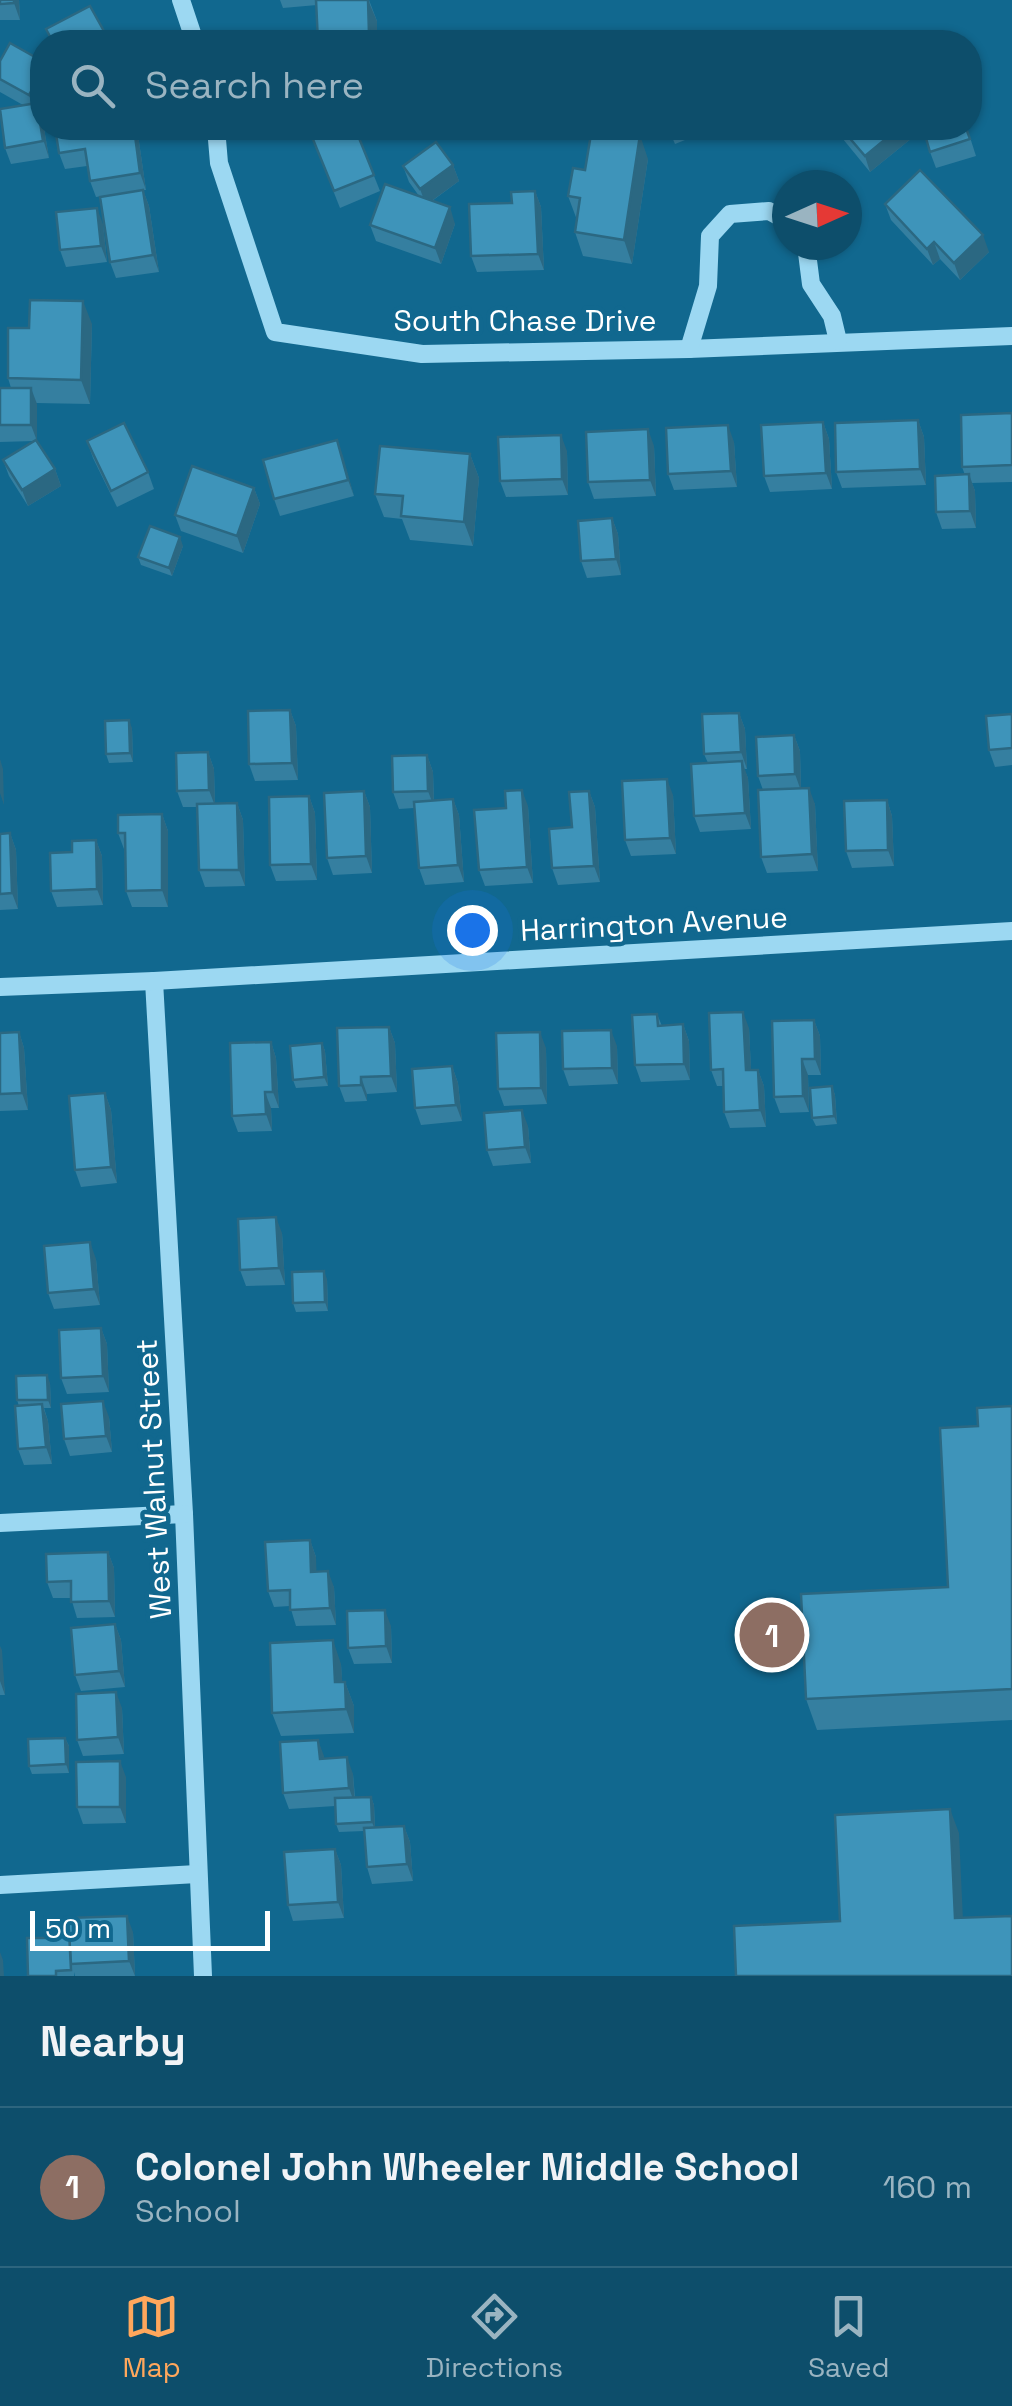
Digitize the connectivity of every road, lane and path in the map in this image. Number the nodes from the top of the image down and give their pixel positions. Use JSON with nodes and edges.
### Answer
{"nodes":[{"id":1,"x":181,"y":0,"type":"edge"},
{"id":2,"x":191,"y":30,"type":"edge"},
{"id":3,"x":217,"y":140,"type":"edge"},
{"id":4,"x":772,"y":213,"type":"edge"},
{"id":5,"x":808,"y":260,"type":"edge"},
{"id":6,"x":1012,"y":336,"type":"edge"},
{"id":7,"x":838,"y":341,"type":"junction"},
{"id":8,"x":689,"y":349,"type":"junction"},
{"id":9,"x":1012,"y":931,"type":"edge"},
{"id":10,"x":154,"y":980,"type":"junction"},
{"id":11,"x":0,"y":986,"type":"edge"},
{"id":12,"x":184,"y":1514,"type":"junction"},
{"id":13,"x":0,"y":1523,"type":"edge"},
{"id":14,"x":197,"y":1874,"type":"junction"},
{"id":15,"x":0,"y":1885,"type":"edge"},
{"id":16,"x":202,"y":1976,"type":"edge"}],
"edges":[{"from":1,"to":2,"type":"street"},
{"from":3,"to":8,"type":"street","name":"South Chase Drive"},
{"from":4,"to":8,"type":"street","name":"South Chase Drive"},
{"from":5,"to":7,"type":"street"},
{"from":6,"to":7,"type":"street","name":"South Chase Drive"},
{"from":7,"to":8,"type":"street","name":"South Chase Drive"},
{"from":9,"to":10,"type":"street","name":"Harrington Avenue"},
{"from":10,"to":11,"type":"street","name":"Harrington Avenue"},
{"from":10,"to":12,"type":"street","name":"West Walnut Street"},
{"from":12,"to":13,"type":"street"},
{"from":12,"to":14,"type":"street","name":"West Walnut Street"},
{"from":14,"to":15,"type":"street"},
{"from":14,"to":16,"type":"street","name":"West Walnut Street"}]}
